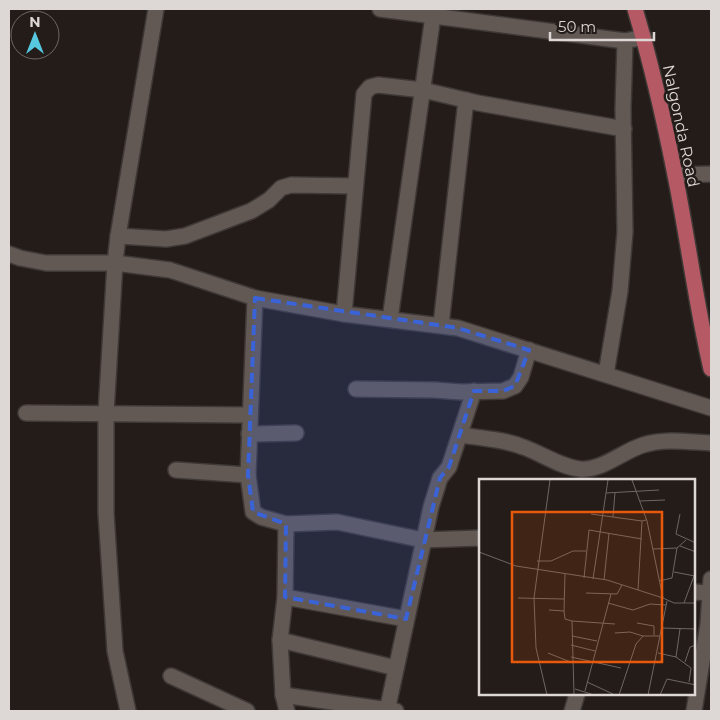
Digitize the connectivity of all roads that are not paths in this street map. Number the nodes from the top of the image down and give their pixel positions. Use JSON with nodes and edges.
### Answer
{"nodes":[{"id":1,"x":156,"y":9,"type":"edge"},
{"id":2,"x":380,"y":9,"type":"edge"},
{"id":3,"x":636,"y":9,"type":"edge"},
{"id":4,"x":434,"y":12,"type":"edge"},
{"id":5,"x":486,"y":16,"type":"edge"},
{"id":6,"x":644,"y":37,"type":"junction"},
{"id":7,"x":625,"y":41,"type":"junction"},
{"id":8,"x":423,"y":90,"type":"junction"},
{"id":9,"x":466,"y":100,"type":"junction"},
{"id":10,"x":624,"y":129,"type":"junction"},
{"id":11,"x":711,"y":174,"type":"edge"},
{"id":12,"x":675,"y":175,"type":"junction"},
{"id":13,"x":355,"y":186,"type":"junction"},
{"id":14,"x":118,"y":236,"type":"junction"},
{"id":15,"x":9,"y":254,"type":"edge"},
{"id":16,"x":115,"y":263,"type":"junction"},
{"id":17,"x":255,"y":298,"type":"junction"},
{"id":18,"x":344,"y":314,"type":"junction"},
{"id":19,"x":390,"y":319,"type":"junction"},
{"id":20,"x":441,"y":325,"type":"junction"},
{"id":21,"x":707,"y":331,"type":"edge"},
{"id":22,"x":529,"y":350,"type":"junction"},
{"id":23,"x":711,"y":369,"type":"edge"},
{"id":24,"x":606,"y":374,"type":"junction"},
{"id":25,"x":356,"y":389,"type":"dead end"},
{"id":26,"x":474,"y":391,"type":"junction"},
{"id":27,"x":711,"y":408,"type":"edge"},
{"id":28,"x":26,"y":413,"type":"dead end"},
{"id":29,"x":106,"y":413,"type":"junction"},
{"id":30,"x":249,"y":415,"type":"junction"},
{"id":31,"x":296,"y":433,"type":"dead end"},
{"id":32,"x":249,"y":434,"type":"junction"},
{"id":33,"x":460,"y":435,"type":"junction"},
{"id":34,"x":711,"y":443,"type":"edge"},
{"id":35,"x":176,"y":470,"type":"dead end"},
{"id":36,"x":248,"y":475,"type":"junction"},
{"id":37,"x":286,"y":524,"type":"junction"},
{"id":38,"x":479,"y":538,"type":"edge"},
{"id":39,"x":423,"y":540,"type":"junction"},
{"id":40,"x":710,"y":586,"type":"edge"},
{"id":41,"x":695,"y":592,"type":"edge"},
{"id":42,"x":285,"y":597,"type":"junction"},
{"id":43,"x":406,"y":619,"type":"junction"},
{"id":44,"x":280,"y":640,"type":"junction"},
{"id":45,"x":396,"y":668,"type":"junction"},
{"id":46,"x":171,"y":676,"type":"dead end"},
{"id":47,"x":706,"y":678,"type":"edge"},
{"id":48,"x":283,"y":695,"type":"junction"},
{"id":49,"x":578,"y":695,"type":"edge"},
{"id":50,"x":128,"y":711,"type":"edge"},
{"id":51,"x":247,"y":711,"type":"edge"},
{"id":52,"x":287,"y":711,"type":"edge"},
{"id":53,"x":390,"y":711,"type":"edge"},
{"id":54,"x":572,"y":711,"type":"edge"},
{"id":55,"x":694,"y":711,"type":"edge"}],
"edges":[{"from":1,"to":14,"type":"street"},
{"from":2,"to":4,"type":"street"},
{"from":3,"to":6,"type":"main road","name":"Nalgonda Road"},
{"from":4,"to":5,"type":"street"},
{"from":4,"to":8,"type":"street"},
{"from":5,"to":7,"type":"street"},
{"from":6,"to":7,"type":"street"},
{"from":6,"to":12,"type":"main road","name":"Nalgonda Road"},
{"from":7,"to":10,"type":"street"},
{"from":8,"to":9,"type":"street"},
{"from":8,"to":13,"type":"street"},
{"from":8,"to":19,"type":"street"},
{"from":9,"to":10,"type":"street"},
{"from":9,"to":20,"type":"street"},
{"from":10,"to":24,"type":"street"},
{"from":11,"to":12,"type":"street"},
{"from":12,"to":21,"type":"main road","name":"Nalgonda Road"},
{"from":13,"to":14,"type":"street"},
{"from":13,"to":18,"type":"street"},
{"from":14,"to":16,"type":"street"},
{"from":15,"to":16,"type":"street"},
{"from":16,"to":17,"type":"street"},
{"from":16,"to":29,"type":"street"},
{"from":17,"to":18,"type":"street"},
{"from":17,"to":30,"type":"street"},
{"from":18,"to":19,"type":"street"},
{"from":19,"to":20,"type":"street"},
{"from":20,"to":22,"type":"street"},
{"from":21,"to":23,"type":"main road","name":"Nalgonda Road"},
{"from":22,"to":24,"type":"street"},
{"from":22,"to":26,"type":"street"},
{"from":24,"to":27,"type":"street"},
{"from":25,"to":26,"type":"street"},
{"from":26,"to":33,"type":"street"},
{"from":28,"to":29,"type":"street"},
{"from":29,"to":30,"type":"street"},
{"from":29,"to":50,"type":"street"},
{"from":30,"to":32,"type":"street"},
{"from":31,"to":32,"type":"street"},
{"from":32,"to":36,"type":"street"},
{"from":33,"to":34,"type":"street"},
{"from":33,"to":39,"type":"street"},
{"from":35,"to":36,"type":"street"},
{"from":36,"to":37,"type":"street"},
{"from":37,"to":39,"type":"street"},
{"from":37,"to":42,"type":"street"},
{"from":38,"to":39,"type":"street"},
{"from":39,"to":43,"type":"street"},
{"from":40,"to":41,"type":"street"},
{"from":40,"to":47,"type":"street"},
{"from":42,"to":43,"type":"street"},
{"from":42,"to":44,"type":"street"},
{"from":43,"to":45,"type":"street"},
{"from":44,"to":45,"type":"street"},
{"from":44,"to":48,"type":"street"},
{"from":45,"to":53,"type":"street"},
{"from":46,"to":51,"type":"street"},
{"from":47,"to":55,"type":"street"},
{"from":48,"to":52,"type":"street"},
{"from":48,"to":53,"type":"street"},
{"from":49,"to":54,"type":"street"}]}
